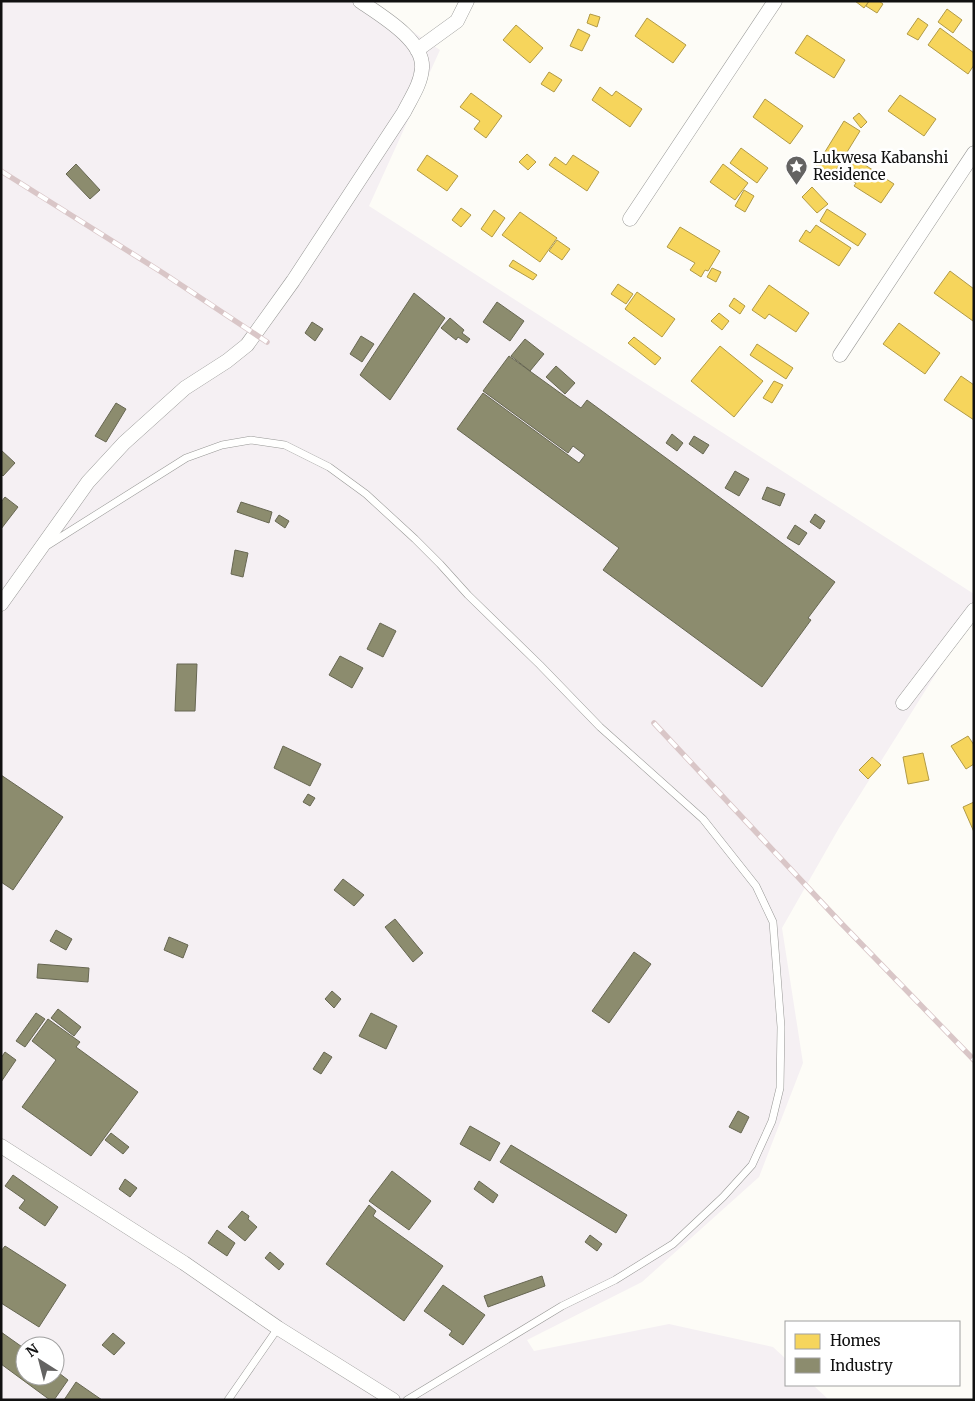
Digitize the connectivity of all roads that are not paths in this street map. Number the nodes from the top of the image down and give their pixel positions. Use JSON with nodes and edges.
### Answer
{"nodes":[{"id":1,"x":360,"y":1,"type":"edge"},
{"id":2,"x":467,"y":1,"type":"edge"},
{"id":3,"x":775,"y":1,"type":"edge"},
{"id":4,"x":417,"y":50,"type":"junction"},
{"id":5,"x":974,"y":153,"type":"edge"},
{"id":6,"x":630,"y":219,"type":"dead end"},
{"id":7,"x":840,"y":355,"type":"dead end"},
{"id":8,"x":37,"y":552,"type":"junction"},
{"id":9,"x":1,"y":604,"type":"edge"},
{"id":10,"x":974,"y":610,"type":"edge"},
{"id":11,"x":903,"y":704,"type":"dead end"},
{"id":12,"x":1,"y":1146,"type":"edge"},
{"id":13,"x":278,"y":1328,"type":"junction"},
{"id":14,"x":228,"y":1400,"type":"edge"},
{"id":15,"x":393,"y":1400,"type":"edge"},
{"id":16,"x":407,"y":1400,"type":"edge"}],
"edges":[{"from":1,"to":4,"type":"street"},
{"from":2,"to":4,"type":"street"},
{"from":3,"to":6,"type":"street"},
{"from":4,"to":8,"type":"street"},
{"from":5,"to":7,"type":"street"},
{"from":8,"to":9,"type":"street"},
{"from":8,"to":16,"type":"lane"},
{"from":10,"to":11,"type":"street"},
{"from":12,"to":13,"type":"street"},
{"from":13,"to":14,"type":"lane"},
{"from":13,"to":15,"type":"street"}]}
